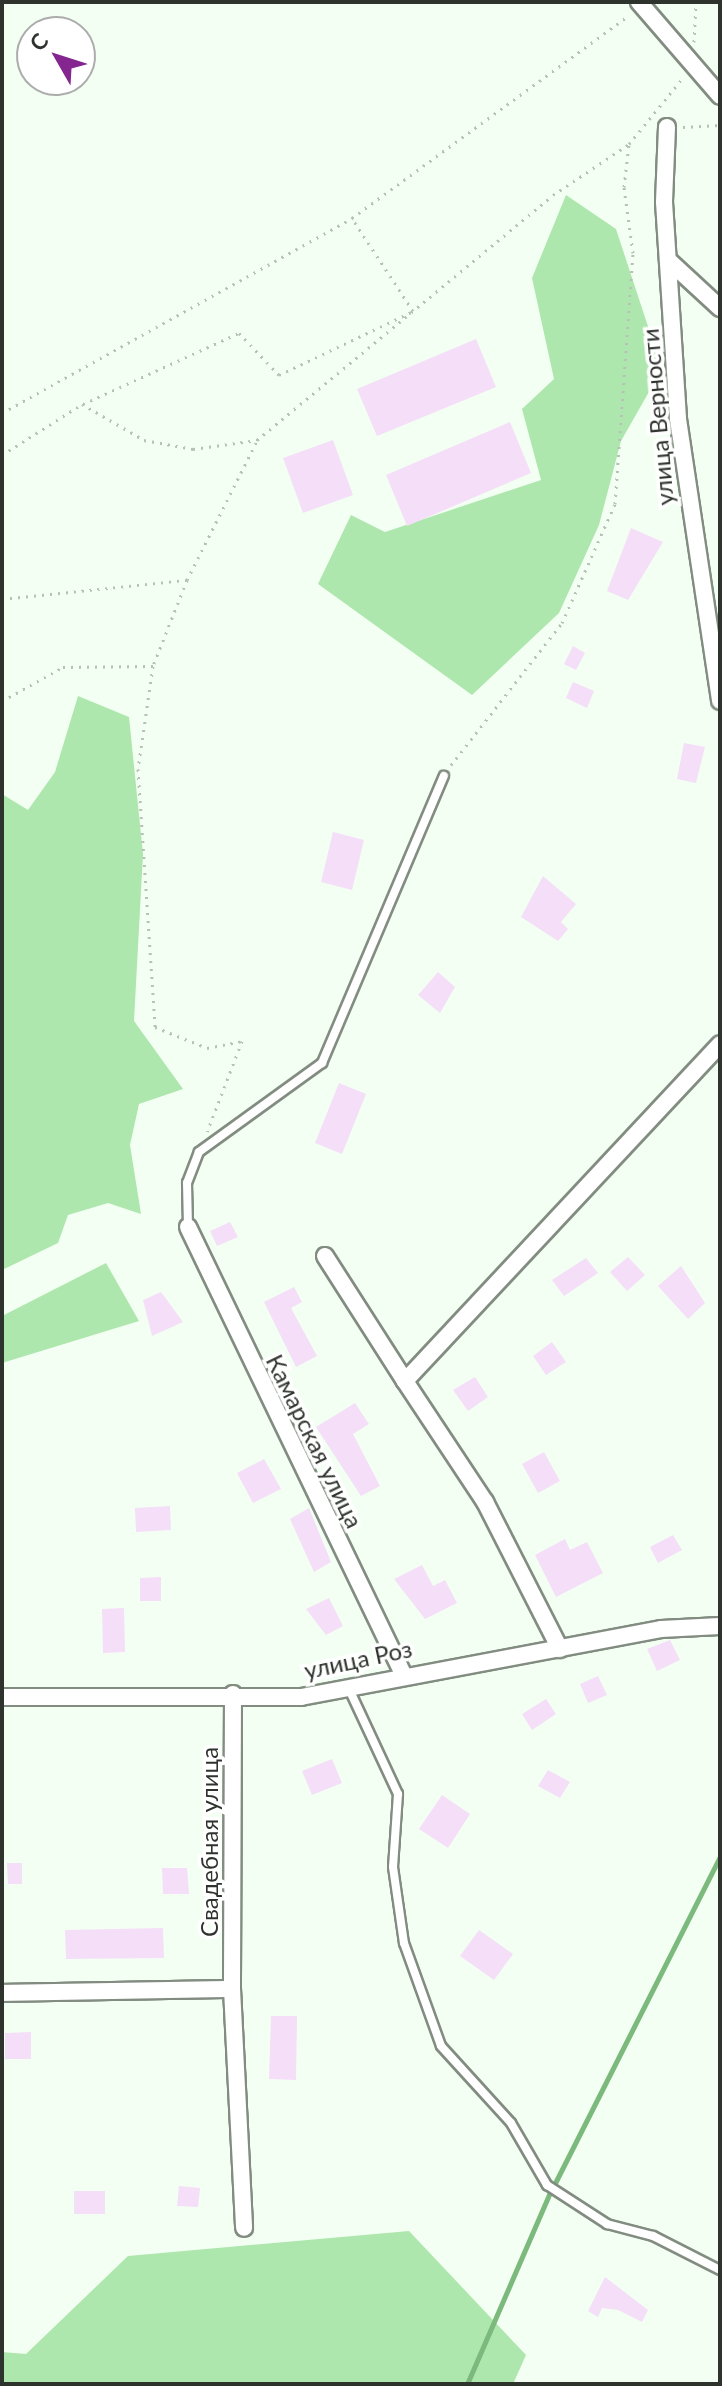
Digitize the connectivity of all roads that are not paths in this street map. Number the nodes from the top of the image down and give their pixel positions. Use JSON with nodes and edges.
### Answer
{"nodes":[{"id":1,"x":640,"y":4,"type":"edge"},
{"id":2,"x":720,"y":96,"type":"edge"},
{"id":3,"x":667,"y":127,"type":"dead end"},
{"id":4,"x":668,"y":260,"type":"junction"},
{"id":5,"x":720,"y":308,"type":"edge"},
{"id":6,"x":720,"y":701,"type":"edge"},
{"id":7,"x":444,"y":776,"type":"road end"},
{"id":8,"x":720,"y":1044,"type":"edge"},
{"id":9,"x":188,"y":1227,"type":"joint"},
{"id":10,"x":325,"y":1256,"type":"dead end"},
{"id":11,"x":405,"y":1381,"type":"junction"},
{"id":12,"x":720,"y":1626,"type":"edge"},
{"id":13,"x":560,"y":1649,"type":"junction"},
{"id":14,"x":403,"y":1674,"type":"junction"},
{"id":15,"x":348,"y":1688,"type":"junction"},
{"id":16,"x":233,"y":1694,"type":"junction"},
{"id":17,"x":2,"y":1697,"type":"edge"},
{"id":18,"x":232,"y":1989,"type":"junction"},
{"id":19,"x":2,"y":1993,"type":"edge"},
{"id":20,"x":244,"y":2228,"type":"dead end"},
{"id":21,"x":720,"y":2270,"type":"edge"}],
"edges":[{"from":1,"to":2,"type":"street"},
{"from":3,"to":4,"type":"street","name":"улица Верности"},
{"from":4,"to":5,"type":"street"},
{"from":4,"to":6,"type":"street","name":"улица Верности"},
{"from":7,"to":9,"type":"lane"},
{"from":8,"to":11,"type":"street"},
{"from":9,"to":14,"type":"street","name":"Камарская улица"},
{"from":10,"to":11,"type":"street"},
{"from":11,"to":13,"type":"street"},
{"from":12,"to":13,"type":"street","name":"улица Роз"},
{"from":13,"to":14,"type":"street","name":"улица Роз"},
{"from":14,"to":15,"type":"street","name":"улица Роз"},
{"from":15,"to":16,"type":"street","name":"улица Роз"},
{"from":15,"to":21,"type":"lane"},
{"from":16,"to":17,"type":"street","name":"улица Роз"},
{"from":16,"to":18,"type":"street","name":"Свадебная улица"},
{"from":18,"to":19,"type":"street"},
{"from":18,"to":20,"type":"street","name":"Свадебная улица"}]}
